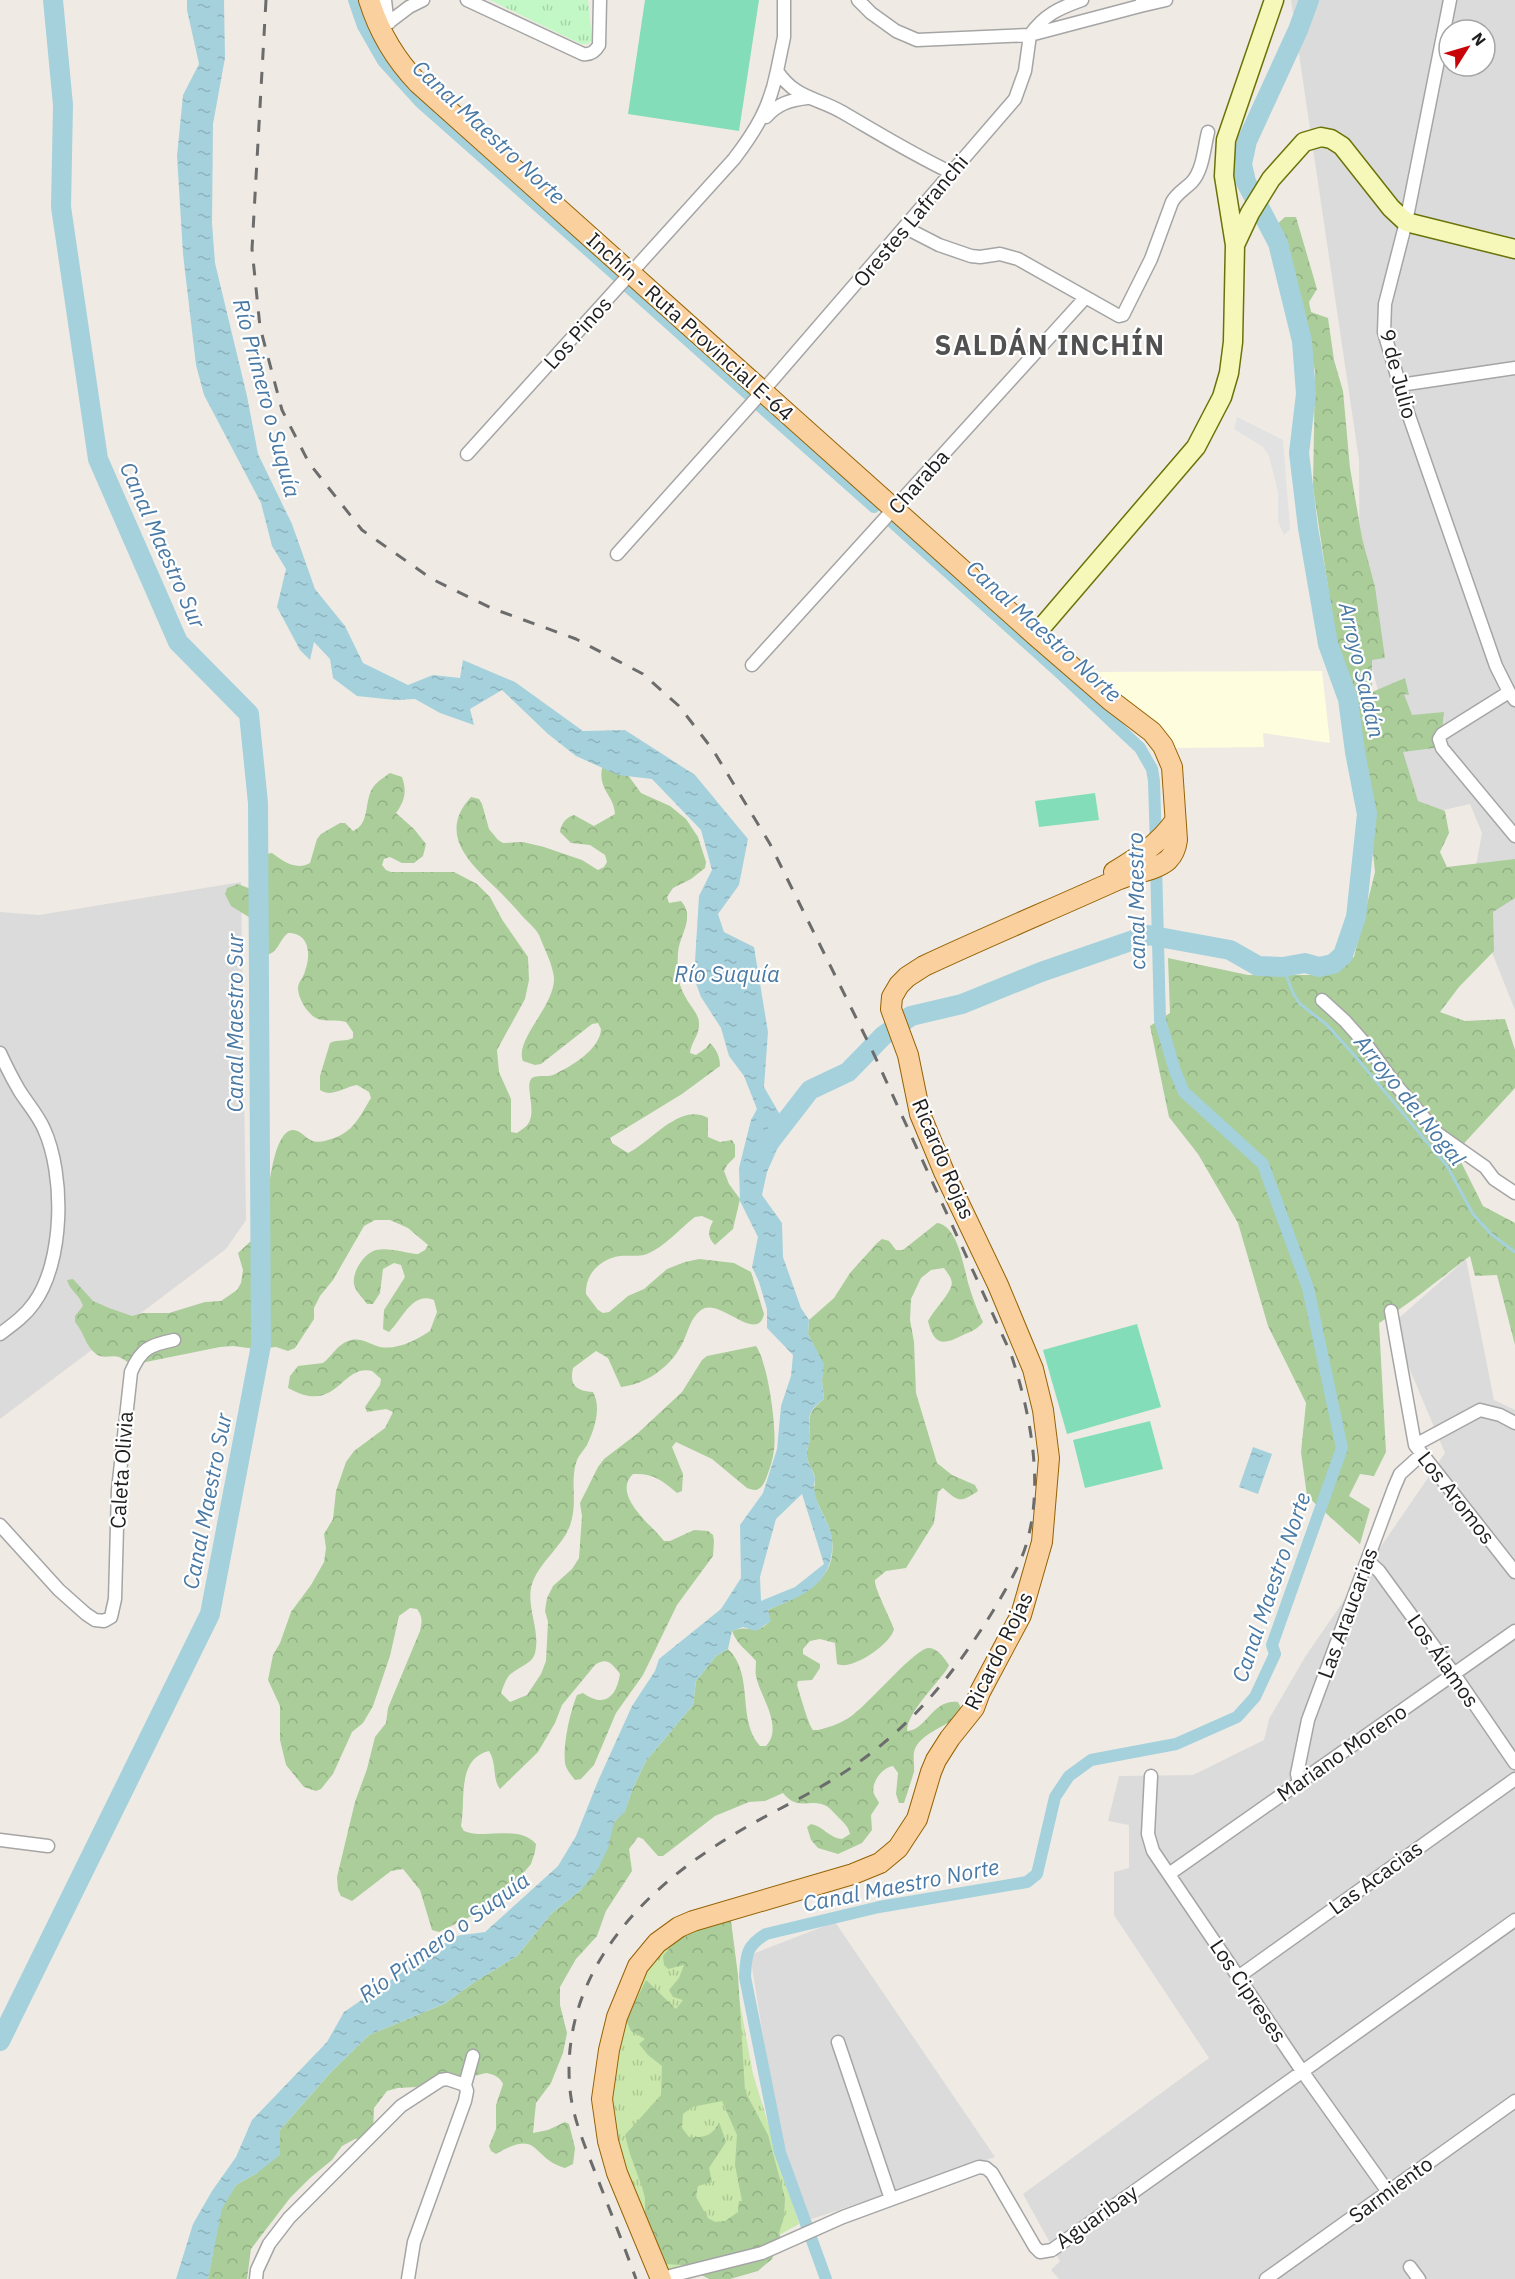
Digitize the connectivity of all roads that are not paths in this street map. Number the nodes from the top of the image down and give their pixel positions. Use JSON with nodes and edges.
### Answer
{"nodes":[{"id":1,"x":369,"y":0,"type":"edge"},
{"id":2,"x":384,"y":0,"type":"edge"},
{"id":3,"x":423,"y":0,"type":"edge"},
{"id":4,"x":467,"y":0,"type":"edge"},
{"id":5,"x":600,"y":0,"type":"edge"},
{"id":6,"x":784,"y":0,"type":"edge"},
{"id":7,"x":858,"y":0,"type":"edge"},
{"id":8,"x":1082,"y":0,"type":"edge"},
{"id":9,"x":1166,"y":0,"type":"edge"},
{"id":10,"x":1274,"y":0,"type":"edge"},
{"id":11,"x":1450,"y":0,"type":"edge"},
{"id":12,"x":1142,"y":3,"type":"edge"},
{"id":13,"x":385,"y":26,"type":"junction"},
{"id":14,"x":1030,"y":35,"type":"junction"},
{"id":15,"x":777,"y":71,"type":"junction"},
{"id":16,"x":807,"y":98,"type":"junction"},
{"id":17,"x":757,"y":128,"type":"junction"},
{"id":18,"x":1208,"y":132,"type":"dead end"},
{"id":19,"x":952,"y":173,"type":"junction"},
{"id":20,"x":1229,"y":208,"type":"junction"},
{"id":21,"x":1249,"y":216,"type":"junction"},
{"id":22,"x":1406,"y":222,"type":"junction"},
{"id":23,"x":906,"y":228,"type":"junction"},
{"id":24,"x":1235,"y":245,"type":"junction"},
{"id":25,"x":1515,"y":249,"type":"edge"},
{"id":26,"x":631,"y":274,"type":"junction"},
{"id":27,"x":1085,"y":298,"type":"junction"},
{"id":28,"x":1515,"y":368,"type":"edge"},
{"id":29,"x":1400,"y":385,"type":"junction"},
{"id":30,"x":762,"y":392,"type":"junction"},
{"id":31,"x":467,"y":454,"type":"dead end"},
{"id":32,"x":894,"y":509,"type":"junction"},
{"id":33,"x":617,"y":554,"type":"dead end"},
{"id":34,"x":1035,"y":635,"type":"junction"},
{"id":35,"x":752,"y":665,"type":"dead end"},
{"id":36,"x":1512,"y":696,"type":"edge"},
{"id":37,"x":1175,"y":821,"type":"joint"},
{"id":38,"x":1515,"y":836,"type":"edge"},
{"id":39,"x":1322,"y":1000,"type":"dead end"},
{"id":40,"x":0,"y":1053,"type":"edge"},
{"id":41,"x":1513,"y":1188,"type":"edge"},
{"id":42,"x":1391,"y":1311,"type":"dead end"},
{"id":43,"x":0,"y":1334,"type":"edge"},
{"id":44,"x":174,"y":1340,"type":"dead end"},
{"id":45,"x":1515,"y":1423,"type":"edge"},
{"id":46,"x":1418,"y":1449,"type":"junction"},
{"id":47,"x":0,"y":1525,"type":"edge"},
{"id":48,"x":1368,"y":1561,"type":"junction"},
{"id":49,"x":1515,"y":1572,"type":"edge"},
{"id":50,"x":1515,"y":1631,"type":"edge"},
{"id":51,"x":1454,"y":1674,"type":"junction"},
{"id":52,"x":1515,"y":1763,"type":"edge"},
{"id":53,"x":1151,"y":1776,"type":"dead end"},
{"id":54,"x":1515,"y":1779,"type":"edge"},
{"id":55,"x":1299,"y":1783,"type":"junction"},
{"id":56,"x":0,"y":1840,"type":"edge"},
{"id":57,"x":48,"y":1846,"type":"dead end"},
{"id":58,"x":1169,"y":1874,"type":"junction"},
{"id":59,"x":1515,"y":1920,"type":"edge"},
{"id":60,"x":1238,"y":1977,"type":"junction"},
{"id":61,"x":838,"y":2042,"type":"dead end"},
{"id":62,"x":473,"y":2056,"type":"dead end"},
{"id":63,"x":1302,"y":2071,"type":"junction"},
{"id":64,"x":465,"y":2085,"type":"junction"},
{"id":65,"x":1515,"y":2101,"type":"edge"},
{"id":66,"x":1388,"y":2192,"type":"junction"},
{"id":67,"x":891,"y":2199,"type":"junction"},
{"id":68,"x":1410,"y":2267,"type":"dead end"},
{"id":69,"x":256,"y":2279,"type":"edge"},
{"id":70,"x":408,"y":2279,"type":"edge"},
{"id":71,"x":660,"y":2279,"type":"edge"},
{"id":72,"x":1266,"y":2279,"type":"edge"},
{"id":73,"x":1419,"y":2279,"type":"edge"}],
"edges":[{"from":1,"to":13,"type":"main road","name":"Inchín - Ruta Provincial E-64"},
{"from":2,"to":13,"type":"street"},
{"from":3,"to":13,"type":"street"},
{"from":4,"to":5,"type":"street"},
{"from":6,"to":15,"type":"street","name":"Los Pinos"},
{"from":7,"to":14,"type":"street"},
{"from":8,"to":14,"type":"street"},
{"from":9,"to":12,"type":"street"},
{"from":10,"to":20,"type":"main road"},
{"from":11,"to":22,"type":"street","name":"9 de Julio"},
{"from":12,"to":14,"type":"street"},
{"from":13,"to":26,"type":"main road","name":"Inchín - Ruta Provincial E-64"},
{"from":14,"to":19,"type":"street","name":"Orestes Lafranchi"},
{"from":15,"to":16,"type":"street"},
{"from":15,"to":17,"type":"street","name":"Los Pinos"},
{"from":16,"to":17,"type":"street","name":"Los Pinos"},
{"from":16,"to":19,"type":"street"},
{"from":17,"to":26,"type":"street","name":"Los Pinos"},
{"from":18,"to":27,"type":"street"},
{"from":19,"to":23,"type":"street","name":"Orestes Lafranchi"},
{"from":20,"to":21,"type":"main road"},
{"from":20,"to":24,"type":"main road"},
{"from":21,"to":22,"type":"main road"},
{"from":21,"to":24,"type":"main road"},
{"from":22,"to":25,"type":"main road"},
{"from":22,"to":29,"type":"street","name":"9 de Julio"},
{"from":23,"to":27,"type":"street"},
{"from":23,"to":30,"type":"street","name":"Orestes Lafranchi"},
{"from":24,"to":34,"type":"main road"},
{"from":26,"to":30,"type":"main road","name":"Inchín - Ruta Provincial E-64"},
{"from":26,"to":31,"type":"street","name":"Los Pinos"},
{"from":27,"to":32,"type":"street","name":"Charaba"},
{"from":28,"to":29,"type":"street"},
{"from":29,"to":36,"type":"street","name":"9 de Julio"},
{"from":30,"to":32,"type":"main road","name":"Inchín - Ruta Provincial E-64"},
{"from":30,"to":33,"type":"street","name":"Orestes Lafranchi"},
{"from":32,"to":34,"type":"main road","name":"Inchín - Ruta Provincial E-64"},
{"from":32,"to":35,"type":"street","name":"Charaba"},
{"from":34,"to":37,"type":"main road","name":"Inchín - Ruta Provincial E-64"},
{"from":36,"to":38,"type":"street"},
{"from":37,"to":71,"type":"main road","name":"Ricardo Rojas"},
{"from":39,"to":41,"type":"street"},
{"from":40,"to":43,"type":"street"},
{"from":42,"to":46,"type":"street","name":"Los Aromos"},
{"from":44,"to":47,"type":"street","name":"Caleta Olivia"},
{"from":45,"to":46,"type":"street","name":"Las Araucarias"},
{"from":46,"to":48,"type":"street","name":"Las Araucarias"},
{"from":46,"to":49,"type":"street","name":"Los Aromos"},
{"from":48,"to":51,"type":"street","name":"Los Álamos"},
{"from":48,"to":55,"type":"street","name":"Las Araucarias"},
{"from":50,"to":51,"type":"street","name":"Mariano Moreno"},
{"from":51,"to":52,"type":"street","name":"Los Álamos"},
{"from":51,"to":55,"type":"street","name":"Mariano Moreno"},
{"from":53,"to":58,"type":"street","name":"Los Cipreses"},
{"from":54,"to":60,"type":"street","name":"Las Acacias"},
{"from":55,"to":58,"type":"street","name":"Mariano Moreno"},
{"from":56,"to":57,"type":"street"},
{"from":58,"to":60,"type":"street","name":"Los Cipreses"},
{"from":59,"to":63,"type":"street","name":"Aguaribay"},
{"from":60,"to":63,"type":"street","name":"Los Cipreses"},
{"from":61,"to":67,"type":"street"},
{"from":62,"to":64,"type":"street"},
{"from":63,"to":66,"type":"street","name":"Los Cipreses"},
{"from":63,"to":67,"type":"street","name":"Aguaribay"},
{"from":64,"to":69,"type":"street"},
{"from":64,"to":70,"type":"street"},
{"from":65,"to":66,"type":"street","name":"Sarmiento"},
{"from":66,"to":72,"type":"street","name":"Sarmiento"},
{"from":67,"to":71,"type":"street","name":"Aguaribay"},
{"from":68,"to":73,"type":"street"}]}
